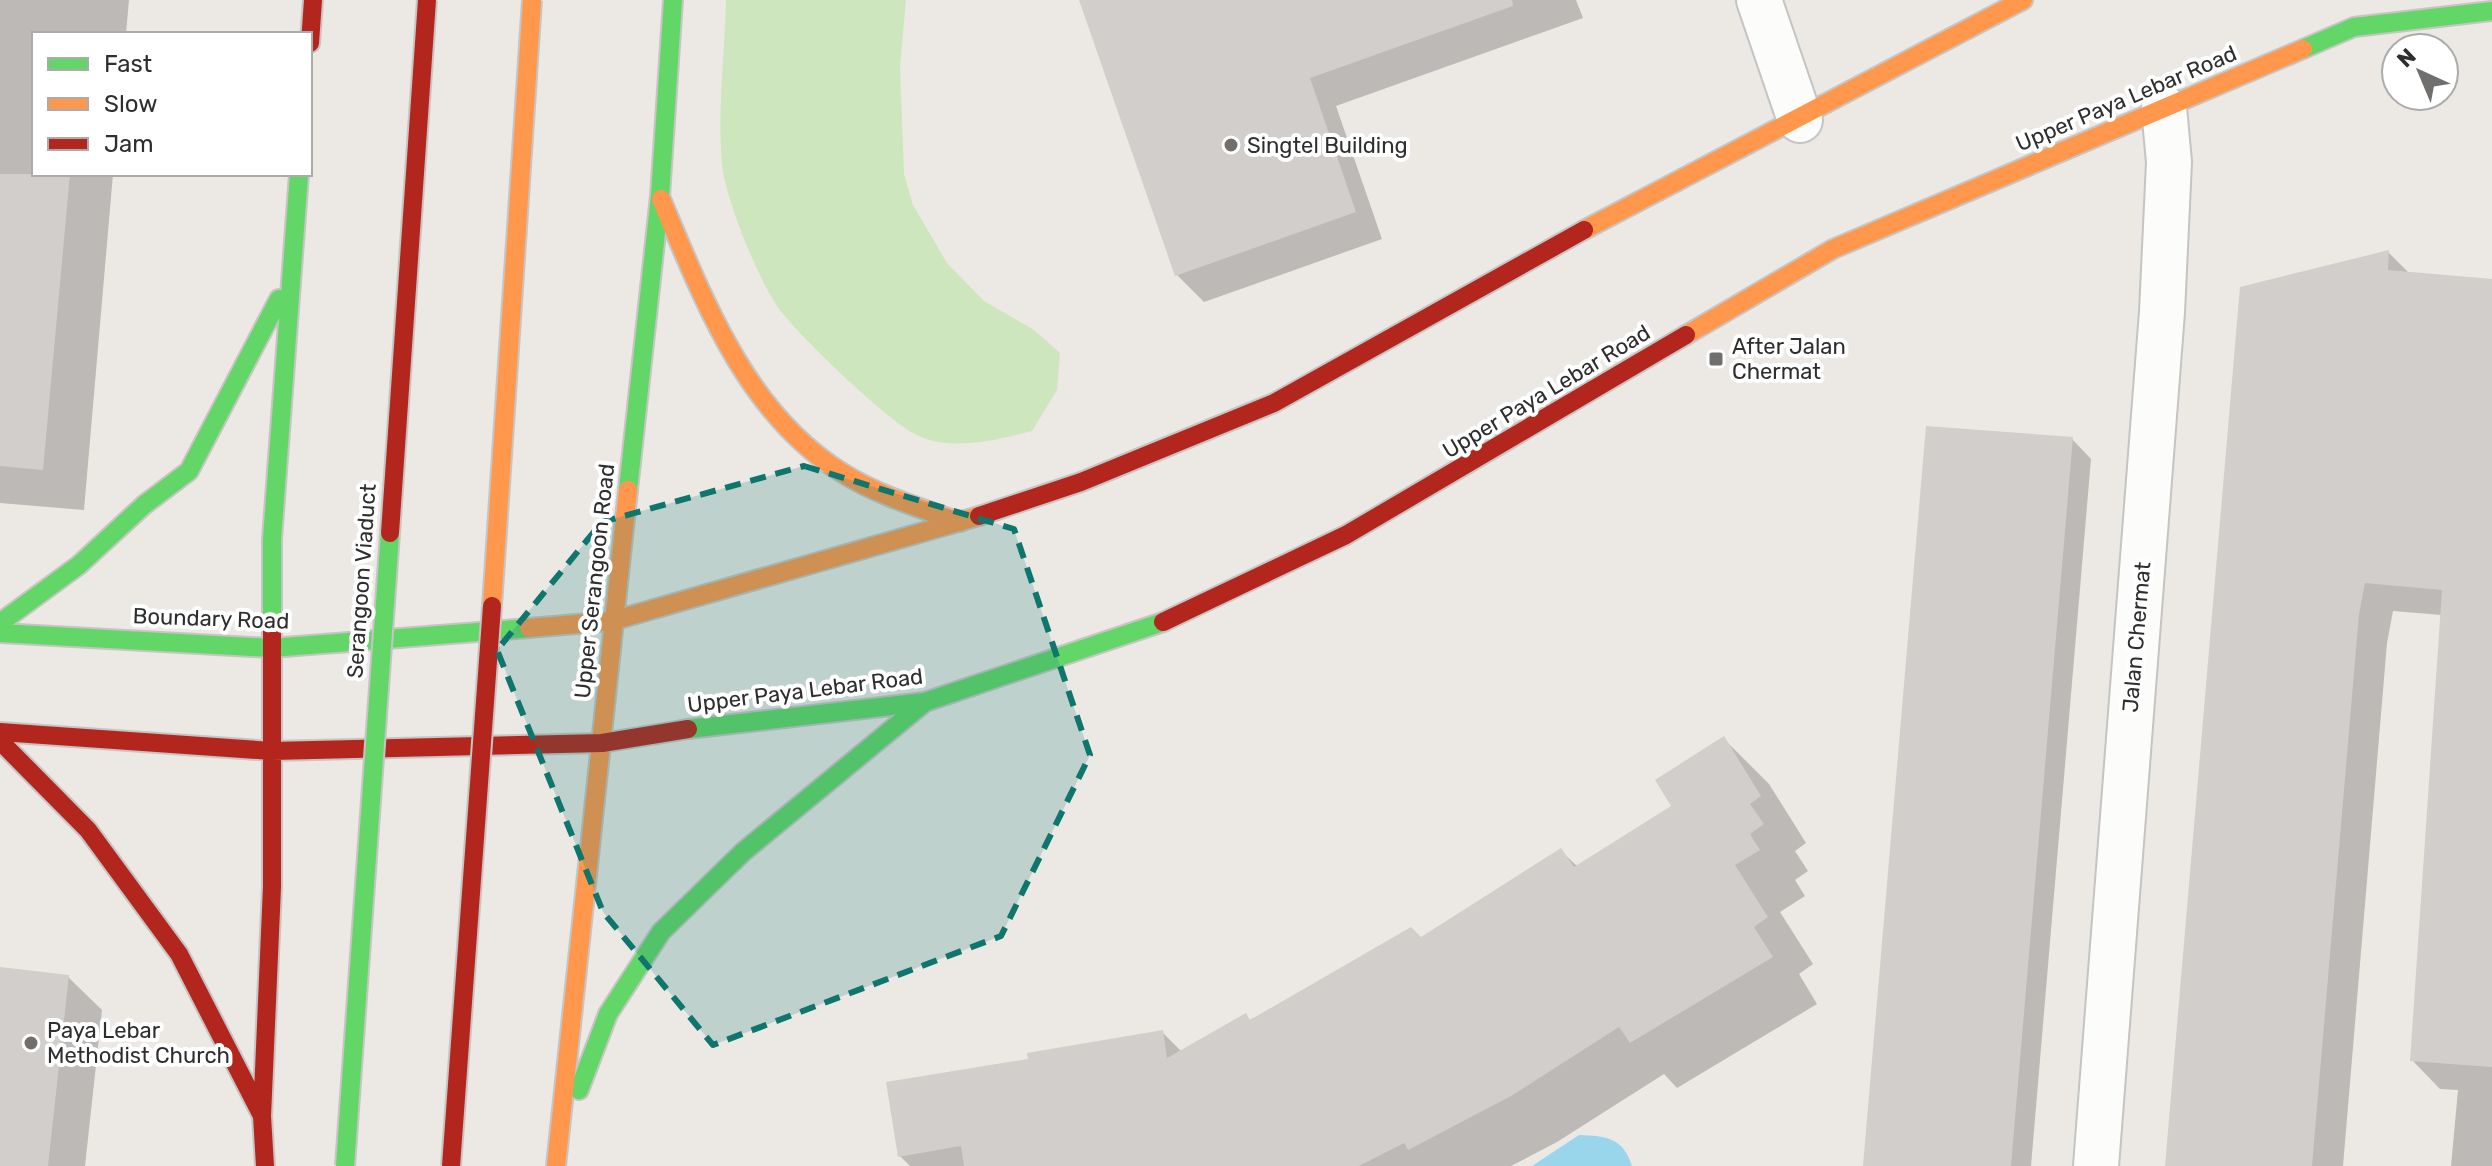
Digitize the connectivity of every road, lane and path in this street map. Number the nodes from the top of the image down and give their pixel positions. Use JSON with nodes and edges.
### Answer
{"nodes":[{"id":1,"x":313,"y":0,"type":"edge"},
{"id":2,"x":427,"y":0,"type":"edge"},
{"id":3,"x":532,"y":0,"type":"edge"},
{"id":4,"x":673,"y":0,"type":"edge"},
{"id":5,"x":1759,"y":0,"type":"edge"},
{"id":6,"x":2023,"y":0,"type":"edge"},
{"id":7,"x":2492,"y":11,"type":"edge"},
{"id":8,"x":311,"y":32,"type":"edge"},
{"id":9,"x":2164,"y":108,"type":"junction"},
{"id":10,"x":1800,"y":120,"type":"junction"},
{"id":11,"x":299,"y":176,"type":"edge"},
{"id":12,"x":660,"y":196,"type":"junction"},
{"id":13,"x":289,"y":279,"type":"junction"},
{"id":14,"x":960,"y":522,"type":"junction"},
{"id":15,"x":612,"y":621,"type":"junction"},
{"id":16,"x":0,"y":623,"type":"edge"},
{"id":17,"x":0,"y":633,"type":"edge"},
{"id":18,"x":271,"y":648,"type":"junction"},
{"id":19,"x":925,"y":702,"type":"junction"},
{"id":20,"x":0,"y":732,"type":"edge"},
{"id":21,"x":0,"y":741,"type":"edge"},
{"id":22,"x":602,"y":743,"type":"junction"},
{"id":23,"x":272,"y":751,"type":"junction"},
{"id":24,"x":262,"y":1116,"type":"junction"},
{"id":25,"x":558,"y":1145,"type":"junction"},
{"id":26,"x":265,"y":1166,"type":"edge"},
{"id":27,"x":345,"y":1166,"type":"edge"},
{"id":28,"x":451,"y":1166,"type":"edge"},
{"id":29,"x":556,"y":1166,"type":"edge"},
{"id":30,"x":2096,"y":1166,"type":"edge"}],
"edges":[{"from":1,"to":8,"type":"main road"},
{"from":2,"to":27,"type":"main road","name":"Serangoon Viaduct","bridge":true},
{"from":3,"to":28,"type":"main road","bridge":true},
{"from":4,"to":12,"type":"main road","name":"Upper Serangoon Road"},
{"from":5,"to":10,"type":"street"},
{"from":6,"to":10,"type":"main road"},
{"from":7,"to":9,"type":"main road","name":"Upper Paya Lebar Road"},
{"from":9,"to":19,"type":"main road","name":"Upper Paya Lebar Road"},
{"from":9,"to":30,"type":"street","name":"Jalan Chermat"},
{"from":10,"to":14,"type":"main road"},
{"from":11,"to":13,"type":"main road"},
{"from":12,"to":14,"type":"main road"},
{"from":12,"to":15,"type":"main road","name":"Upper Serangoon Road"},
{"from":13,"to":16,"type":"main road"},
{"from":13,"to":18,"type":"main road"},
{"from":14,"to":15,"type":"main road"},
{"from":15,"to":18,"type":"main road","name":"Boundary Road"},
{"from":15,"to":22,"type":"main road","name":"Upper Serangoon Road"},
{"from":17,"to":18,"type":"main road","name":"Boundary Road"},
{"from":18,"to":23,"type":"main road"},
{"from":19,"to":22,"type":"main road","name":"Upper Paya Lebar Road"},
{"from":19,"to":25,"type":"main road"},
{"from":20,"to":23,"type":"main road"},
{"from":21,"to":24,"type":"main road"},
{"from":22,"to":23,"type":"main road"},
{"from":22,"to":25,"type":"main road","name":"Upper Serangoon Road"},
{"from":23,"to":24,"type":"main road"},
{"from":24,"to":26,"type":"main road"},
{"from":25,"to":29,"type":"main road","name":"Upper Serangoon Road"}]}
